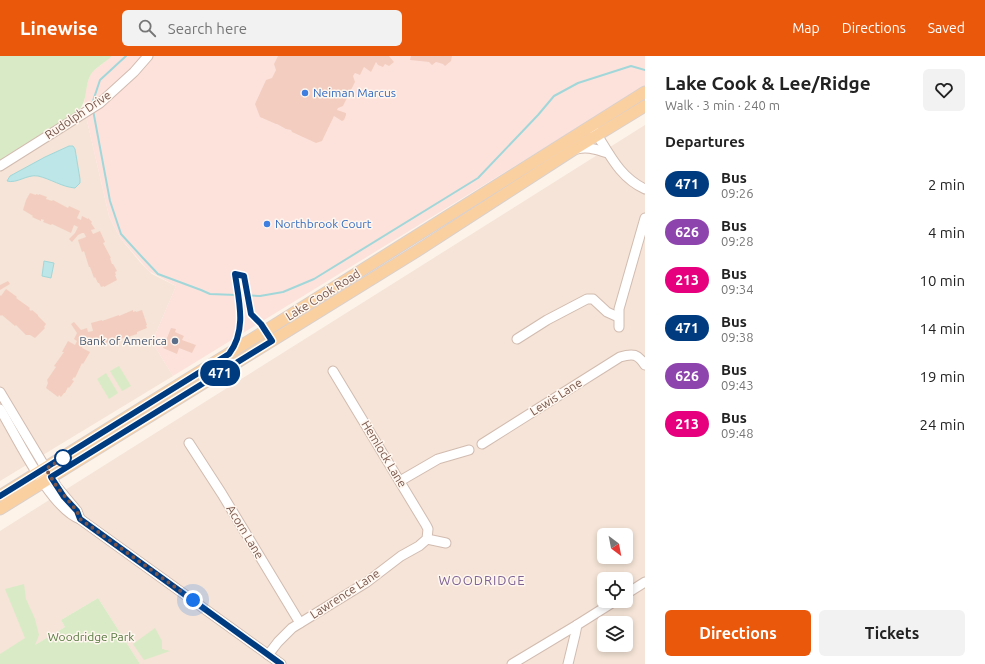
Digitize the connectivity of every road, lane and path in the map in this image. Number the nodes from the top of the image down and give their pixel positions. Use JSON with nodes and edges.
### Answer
{"nodes":[{"id":1,"x":148,"y":56,"type":"edge"},
{"id":2,"x":645,"y":92,"type":"edge"},
{"id":3,"x":645,"y":106,"type":"edge"},
{"id":4,"x":594,"y":130,"type":"junction"},
{"id":5,"x":573,"y":150,"type":"junction"},
{"id":6,"x":608,"y":153,"type":"junction"},
{"id":7,"x":1,"y":165,"type":"edge"},
{"id":8,"x":645,"y":189,"type":"edge"},
{"id":9,"x":645,"y":218,"type":"edge"},
{"id":10,"x":618,"y":317,"type":"junction"},
{"id":11,"x":619,"y":327,"type":"dead end"},
{"id":12,"x":517,"y":339,"type":"dead end"},
{"id":13,"x":645,"y":365,"type":"edge"},
{"id":14,"x":333,"y":371,"type":"dead end"},
{"id":15,"x":0,"y":392,"type":"edge"},
{"id":16,"x":0,"y":409,"type":"edge"},
{"id":17,"x":189,"y":443,"type":"dead end"},
{"id":18,"x":482,"y":444,"type":"dead end"},
{"id":19,"x":470,"y":450,"type":"dead end"},
{"id":20,"x":44,"y":476,"type":"junction"},
{"id":21,"x":400,"y":481,"type":"junction"},
{"id":22,"x":0,"y":496,"type":"edge"},
{"id":23,"x":0,"y":509,"type":"edge"},
{"id":24,"x":427,"y":539,"type":"junction"},
{"id":25,"x":446,"y":543,"type":"dead end"},
{"id":26,"x":645,"y":582,"type":"edge"},
{"id":27,"x":633,"y":590,"type":"edge"},
{"id":28,"x":604,"y":608,"type":"edge"},
{"id":29,"x":300,"y":623,"type":"junction"},
{"id":30,"x":577,"y":625,"type":"junction"},
{"id":31,"x":268,"y":655,"type":"junction"},
{"id":32,"x":281,"y":664,"type":"edge"},
{"id":33,"x":512,"y":664,"type":"edge"},
{"id":34,"x":568,"y":664,"type":"edge"}],
"edges":[{"from":1,"to":7,"type":"street","name":"Rudolph Drive"},
{"from":2,"to":4,"type":"main road","name":"Lake Cook Road"},
{"from":3,"to":4,"type":"main road","name":"Lake Cook Road"},
{"from":4,"to":5,"type":"main road","name":"Lake Cook Road"},
{"from":4,"to":6,"type":"street"},
{"from":4,"to":20,"type":"main road","name":"Lake Cook Road"},
{"from":5,"to":6,"type":"street"},
{"from":5,"to":20,"type":"main road","name":"Lake Cook Road"},
{"from":6,"to":8,"type":"street"},
{"from":9,"to":10,"type":"street"},
{"from":10,"to":11,"type":"street"},
{"from":10,"to":12,"type":"street"},
{"from":13,"to":18,"type":"street","name":"Lewis Lane"},
{"from":14,"to":21,"type":"street","name":"Hemlock Lane"},
{"from":15,"to":20,"type":"street"},
{"from":16,"to":20,"type":"street"},
{"from":17,"to":29,"type":"street","name":"Acorn Lane"},
{"from":19,"to":21,"type":"street"},
{"from":20,"to":22,"type":"main road","name":"Lake Cook Road"},
{"from":20,"to":23,"type":"main road","name":"Lake Cook Road"},
{"from":20,"to":31,"type":"street"},
{"from":21,"to":24,"type":"street","name":"Hemlock Lane"},
{"from":24,"to":25,"type":"street"},
{"from":24,"to":29,"type":"street","name":"Lawrence Lane"},
{"from":26,"to":27,"type":"street"},
{"from":28,"to":30,"type":"street"},
{"from":29,"to":31,"type":"street","name":"Lawrence Lane"},
{"from":30,"to":33,"type":"street"},
{"from":30,"to":34,"type":"street"},
{"from":31,"to":32,"type":"street"}]}
